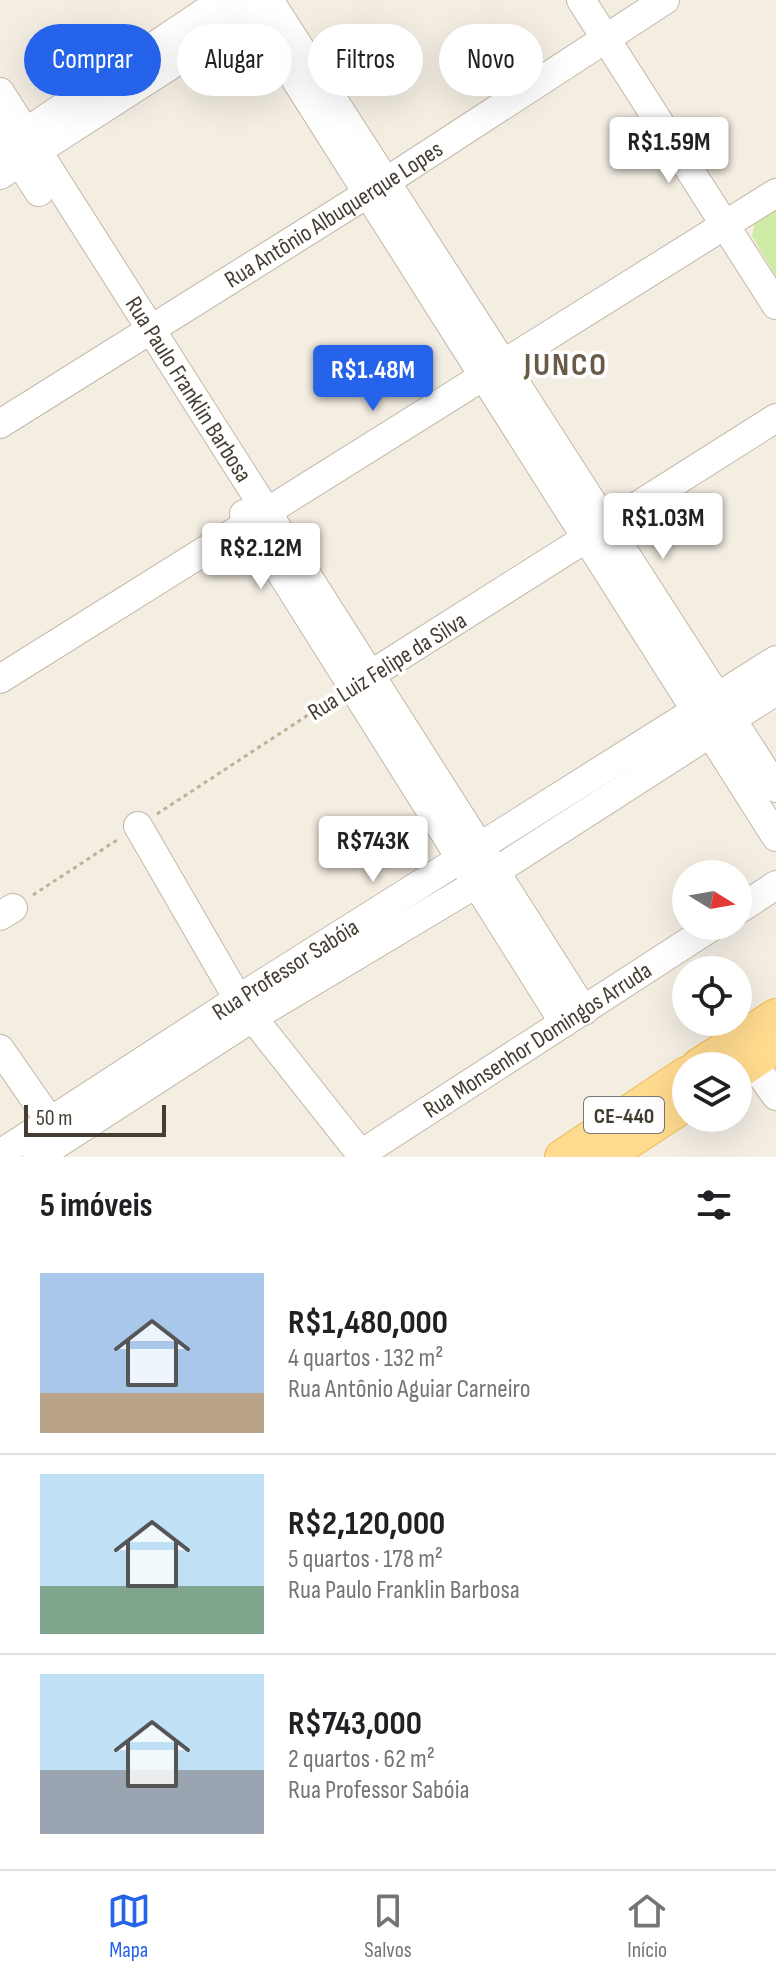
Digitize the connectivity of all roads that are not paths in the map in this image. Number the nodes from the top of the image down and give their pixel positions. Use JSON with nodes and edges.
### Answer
{"nodes":[{"id":1,"x":223,"y":0,"type":"edge"},
{"id":2,"x":581,"y":0,"type":"edge"},
{"id":3,"x":665,"y":0,"type":"edge"},
{"id":4,"x":261,"y":3,"type":"edge"},
{"id":5,"x":605,"y":38,"type":"junction"},
{"id":6,"x":171,"y":50,"type":"junction"},
{"id":7,"x":0,"y":92,"type":"edge"},
{"id":8,"x":13,"y":149,"type":"edge"},
{"id":9,"x":378,"y":186,"type":"junction"},
{"id":10,"x":776,"y":193,"type":"edge"},
{"id":11,"x":726,"y":225,"type":"junction"},
{"id":12,"x":776,"y":305,"type":"edge"},
{"id":13,"x":142,"y":335,"type":"junction"},
{"id":14,"x":493,"y":370,"type":"junction"},
{"id":15,"x":776,"y":418,"type":"edge"},
{"id":16,"x":0,"y":424,"type":"edge"},
{"id":17,"x":257,"y":516,"type":"junction"},
{"id":18,"x":600,"y":532,"type":"junction"},
{"id":19,"x":776,"y":660,"type":"edge"},
{"id":20,"x":0,"y":679,"type":"edge"},
{"id":21,"x":362,"y":680,"type":"junction"},
{"id":22,"x":776,"y":691,"type":"edge"},
{"id":23,"x":715,"y":715,"type":"junction"},
{"id":24,"x":776,"y":788,"type":"edge"},
{"id":25,"x":138,"y":826,"type":"road end"},
{"id":26,"x":776,"y":837,"type":"edge"},
{"id":27,"x":477,"y":866,"type":"junction"},
{"id":28,"x":776,"y":885,"type":"edge"},
{"id":29,"x":752,"y":901,"type":"edge"},
{"id":30,"x":692,"y":940,"type":"edge"},
{"id":31,"x":245,"y":1008,"type":"junction"},
{"id":32,"x":776,"y":1016,"type":"edge"},
{"id":33,"x":574,"y":1017,"type":"junction"},
{"id":34,"x":0,"y":1049,"type":"edge"},
{"id":35,"x":752,"y":1054,"type":"edge"},
{"id":36,"x":752,"y":1058,"type":"edge"},
{"id":37,"x":672,"y":1083,"type":"edge"},
{"id":38,"x":776,"y":1096,"type":"edge"},
{"id":39,"x":672,"y":1113,"type":"edge"},
{"id":40,"x":57,"y":1131,"type":"junction"},
{"id":41,"x":0,"y":1154,"type":"edge"},
{"id":42,"x":362,"y":1156,"type":"edge"},
{"id":43,"x":37,"y":1157,"type":"edge"},
{"id":44,"x":562,"y":1157,"type":"edge"},
{"id":45,"x":605,"y":1157,"type":"edge"}],
"edges":[{"from":1,"to":6,"type":"street"},
{"from":2,"to":5,"type":"street"},
{"from":3,"to":5,"type":"street","name":"Rua Antônio Albuquerque Lopes"},
{"from":4,"to":6,"type":"street"},
{"from":4,"to":9,"type":"street"},
{"from":5,"to":9,"type":"street","name":"Rua Antônio Albuquerque Lopes"},
{"from":5,"to":11,"type":"street"},
{"from":6,"to":8,"type":"street"},
{"from":7,"to":8,"type":"street","name":"Rua Paulo Franklin Barbosa"},
{"from":8,"to":13,"type":"street","name":"Rua Paulo Franklin Barbosa"},
{"from":9,"to":13,"type":"street","name":"Rua Antônio Albuquerque Lopes"},
{"from":9,"to":14,"type":"street"},
{"from":10,"to":11,"type":"street"},
{"from":11,"to":12,"type":"street"},
{"from":11,"to":14,"type":"street"},
{"from":13,"to":16,"type":"street","name":"Rua Antônio Albuquerque Lopes"},
{"from":13,"to":17,"type":"street","name":"Rua Paulo Franklin Barbosa"},
{"from":14,"to":17,"type":"street"},
{"from":14,"to":18,"type":"street"},
{"from":15,"to":18,"type":"street","name":"Rua Luiz Felipe da Silva"},
{"from":17,"to":20,"type":"street"},
{"from":17,"to":21,"type":"street","name":"Rua Paulo Franklin Barbosa"},
{"from":18,"to":21,"type":"street","name":"Rua Luiz Felipe da Silva"},
{"from":18,"to":23,"type":"street"},
{"from":19,"to":23,"type":"street","name":"Rua Professor Sabóia"},
{"from":21,"to":27,"type":"street","name":"Rua Paulo Franklin Barbosa"},
{"from":22,"to":23,"type":"street","name":"Rua Professor Sabóia"},
{"from":23,"to":24,"type":"street"},
{"from":23,"to":26,"type":"street"},
{"from":23,"to":27,"type":"street","name":"Rua Professor Sabóia"},
{"from":25,"to":31,"type":"street"},
{"from":27,"to":31,"type":"street","name":"Rua Professor Sabóia"},
{"from":27,"to":33,"type":"street","name":"Rua Paulo Franklin Barbosa"},
{"from":28,"to":29,"type":"street"},
{"from":30,"to":33,"type":"street","name":"Rua Monsenhor Domingos Arruda"},
{"from":31,"to":40,"type":"street","name":"Rua Professor Sabóia"},
{"from":31,"to":42,"type":"street"},
{"from":32,"to":35,"type":"main road"},
{"from":33,"to":42,"type":"street","name":"Rua Monsenhor Domingos Arruda"},
{"from":34,"to":40,"type":"street"},
{"from":36,"to":38,"type":"street"},
{"from":37,"to":44,"type":"main road","number":"CE-440"},
{"from":39,"to":45,"type":"main road","number":"CE-440"},
{"from":40,"to":41,"type":"street","name":"Rua Professor Sabóia"},
{"from":40,"to":43,"type":"street","name":"Rua Professor Sabóia"}]}
